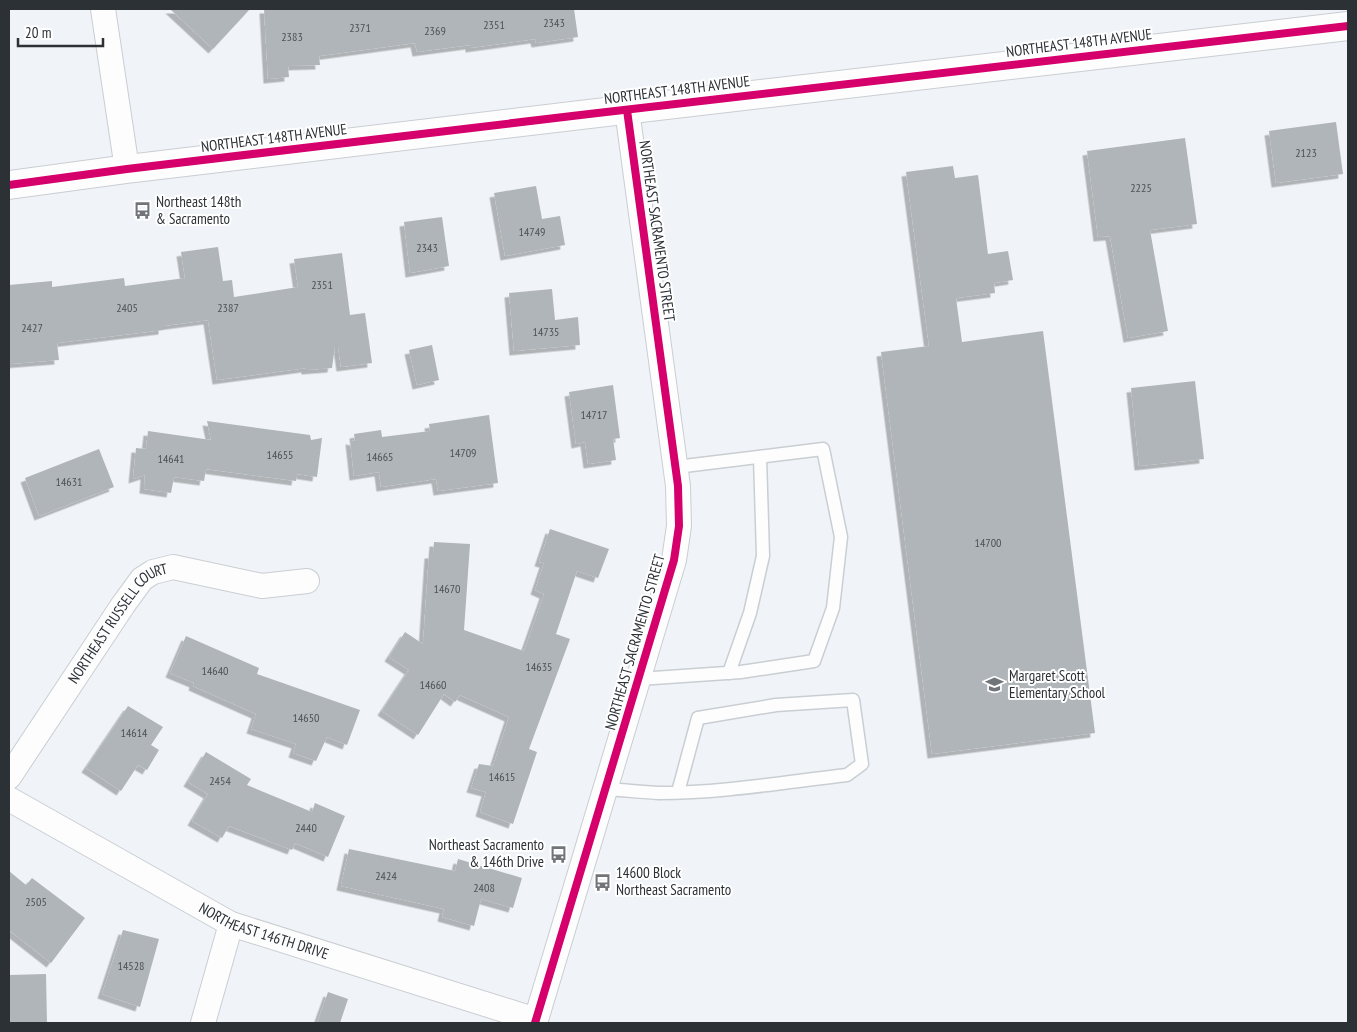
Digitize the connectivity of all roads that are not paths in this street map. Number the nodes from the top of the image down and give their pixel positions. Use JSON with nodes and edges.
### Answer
{"nodes":[{"id":1,"x":103,"y":9,"type":"edge"},
{"id":2,"x":1348,"y":26,"type":"edge"},
{"id":3,"x":627,"y":110,"type":"junction"},
{"id":4,"x":127,"y":169,"type":"junction"},
{"id":5,"x":9,"y":185,"type":"edge"},
{"id":6,"x":760,"y":456,"type":"junction"},
{"id":7,"x":676,"y":467,"type":"junction"},
{"id":8,"x":307,"y":581,"type":"dead end"},
{"id":9,"x":729,"y":673,"type":"junction"},
{"id":10,"x":639,"y":679,"type":"junction"},
{"id":11,"x":9,"y":777,"type":"edge"},
{"id":12,"x":606,"y":789,"type":"junction"},
{"id":13,"x":678,"y":792,"type":"junction"},
{"id":14,"x":9,"y":799,"type":"edge"},
{"id":15,"x":231,"y":924,"type":"junction"},
{"id":16,"x":535,"y":1022,"type":"edge"},
{"id":17,"x":202,"y":1023,"type":"edge"}],
"edges":[{"from":1,"to":4,"type":"street"},
{"from":2,"to":3,"type":"main road","name":"NORTHEAST 148TH AVENUE"},
{"from":3,"to":4,"type":"main road","name":"NORTHEAST 148TH AVENUE"},
{"from":3,"to":7,"type":"street","name":"NORTHEAST SACRAMENTO STREET"},
{"from":4,"to":5,"type":"main road","name":"NORTHEAST 148TH AVENUE"},
{"from":6,"to":7,"type":"lane"},
{"from":6,"to":9,"type":"lane"},
{"from":6,"to":9,"type":"lane"},
{"from":7,"to":10,"type":"street","name":"NORTHEAST SACRAMENTO STREET"},
{"from":8,"to":11,"type":"street","name":"NORTHEAST RUSSELL COURT"},
{"from":9,"to":10,"type":"lane"},
{"from":10,"to":12,"type":"street","name":"NORTHEAST SACRAMENTO STREET"},
{"from":12,"to":13,"type":"lane"},
{"from":12,"to":16,"type":"street","name":"NORTHEAST SACRAMENTO STREET"},
{"from":13,"to":13,"type":"lane"},
{"from":14,"to":15,"type":"street","name":"NORTHEAST 146TH DRIVE"},
{"from":15,"to":16,"type":"street","name":"NORTHEAST 146TH DRIVE"},
{"from":15,"to":17,"type":"street"}]}
